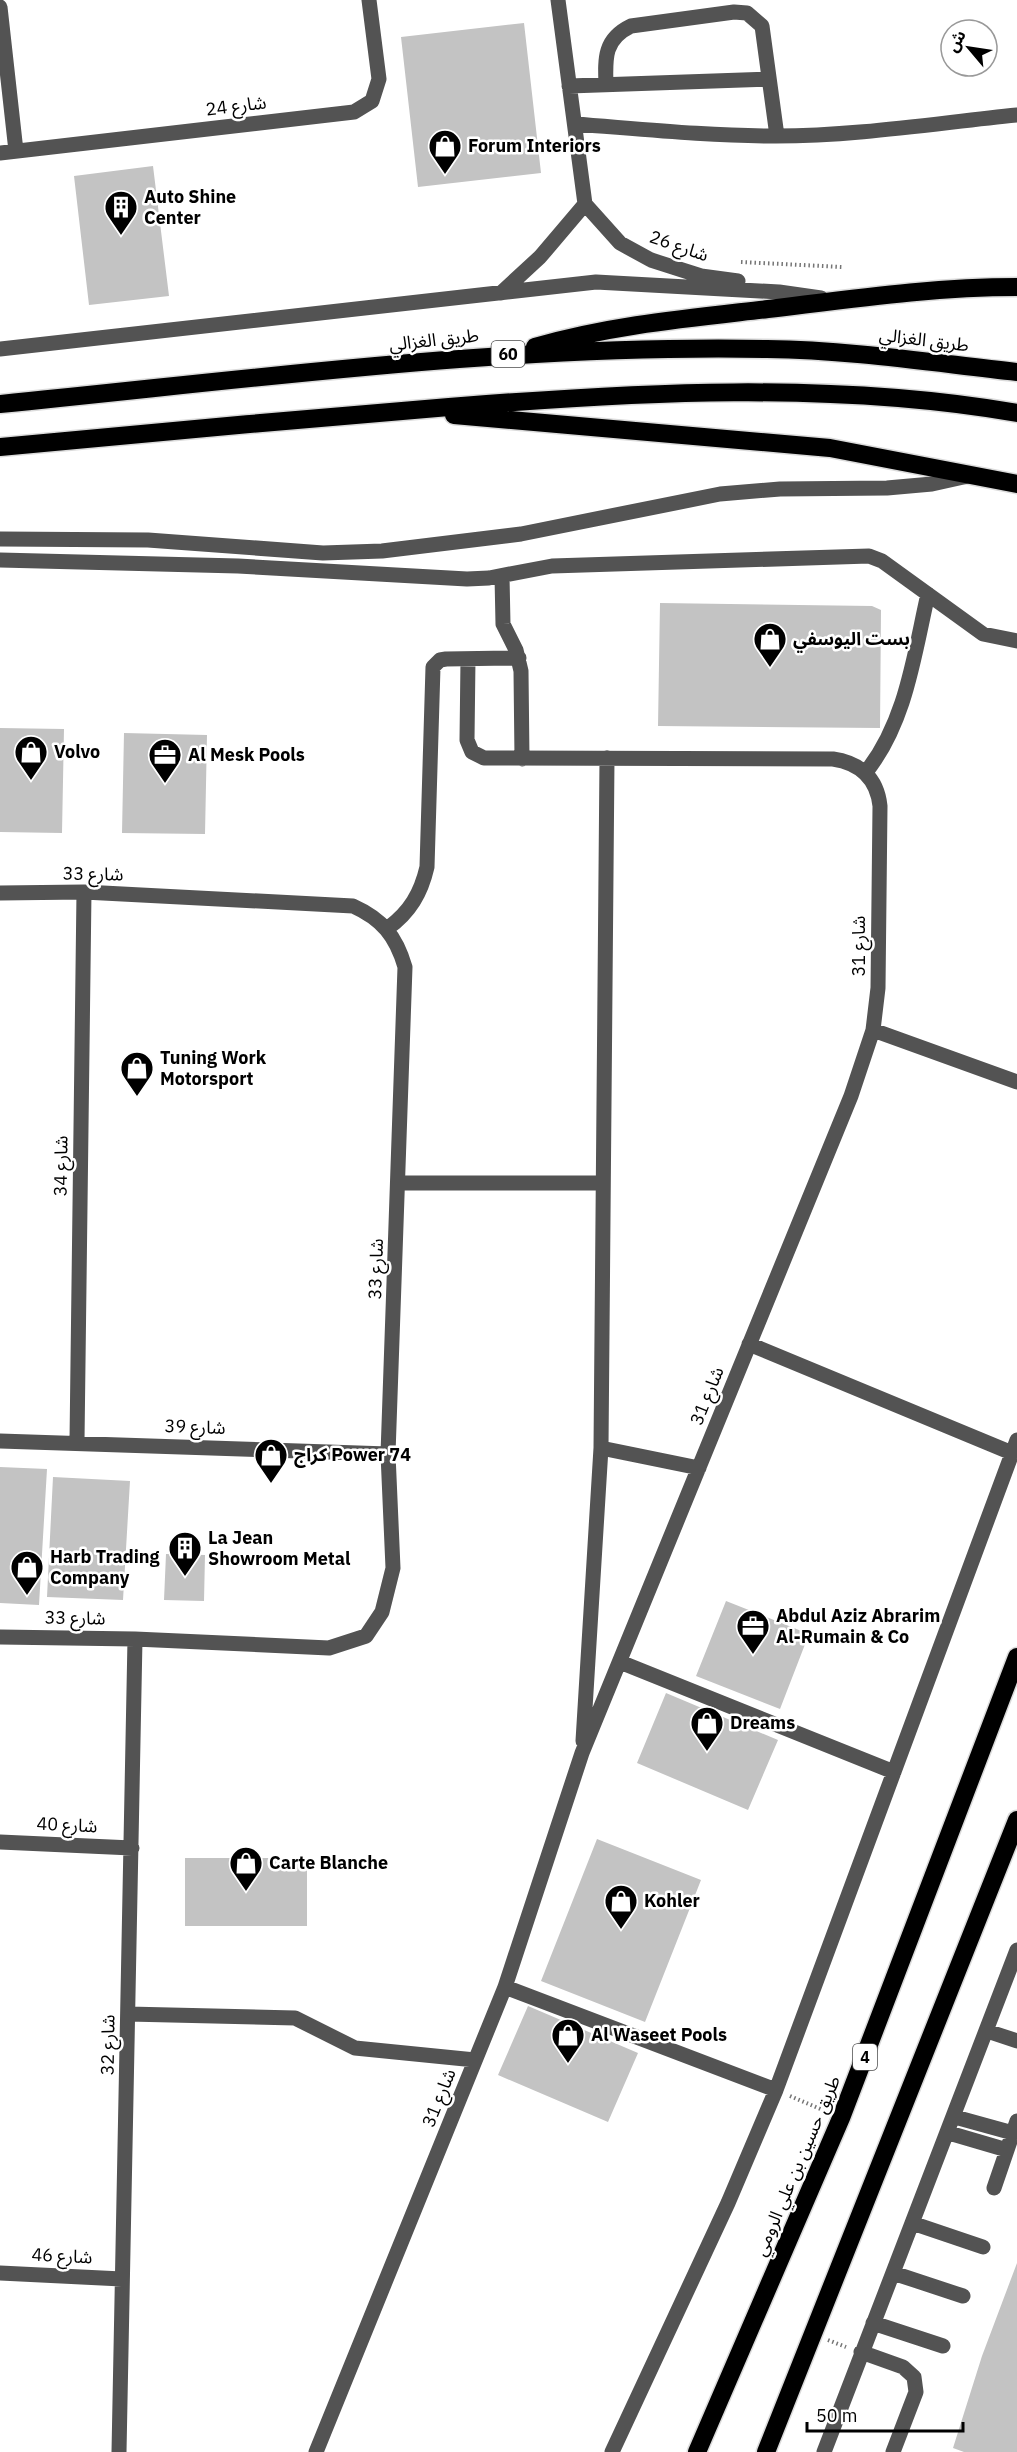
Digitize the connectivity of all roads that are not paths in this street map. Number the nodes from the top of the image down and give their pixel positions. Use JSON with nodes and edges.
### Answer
{"nodes":[{"id":1,"x":369,"y":0,"type":"edge"},
{"id":2,"x":558,"y":0,"type":"edge"},
{"id":3,"x":0,"y":7,"type":"edge"},
{"id":4,"x":769,"y":79,"type":"junction"},
{"id":5,"x":606,"y":85,"type":"junction"},
{"id":6,"x":569,"y":86,"type":"junction"},
{"id":7,"x":1017,"y":115,"type":"edge"},
{"id":8,"x":575,"y":124,"type":"junction"},
{"id":9,"x":777,"y":136,"type":"junction"},
{"id":10,"x":16,"y":151,"type":"junction"},
{"id":11,"x":0,"y":153,"type":"edge"},
{"id":12,"x":585,"y":204,"type":"junction"},
{"id":13,"x":1017,"y":287,"type":"edge"},
{"id":14,"x":779,"y":292,"type":"junction"},
{"id":15,"x":501,"y":293,"type":"junction"},
{"id":16,"x":836,"y":300,"type":"junction"},
{"id":17,"x":0,"y":349,"type":"edge"},
{"id":18,"x":510,"y":354,"type":"junction"},
{"id":19,"x":1017,"y":372,"type":"edge"},
{"id":20,"x":0,"y":405,"type":"edge"},
{"id":21,"x":401,"y":411,"type":"junction"},
{"id":22,"x":1017,"y":413,"type":"edge"},
{"id":23,"x":0,"y":447,"type":"edge"},
{"id":24,"x":977,"y":474,"type":"junction"},
{"id":25,"x":1017,"y":484,"type":"edge"},
{"id":26,"x":0,"y":539,"type":"edge"},
{"id":27,"x":0,"y":560,"type":"edge"},
{"id":28,"x":502,"y":576,"type":"junction"},
{"id":29,"x":928,"y":594,"type":"junction"},
{"id":30,"x":1017,"y":640,"type":"edge"},
{"id":31,"x":519,"y":658,"type":"junction"},
{"id":32,"x":468,"y":659,"type":"junction"},
{"id":33,"x":607,"y":758,"type":"junction"},
{"id":34,"x":522,"y":759,"type":"junction"},
{"id":35,"x":866,"y":772,"type":"junction"},
{"id":36,"x":84,"y":892,"type":"junction"},
{"id":37,"x":0,"y":893,"type":"edge"},
{"id":38,"x":388,"y":928,"type":"junction"},
{"id":39,"x":873,"y":1030,"type":"junction"},
{"id":40,"x":1017,"y":1082,"type":"edge"},
{"id":41,"x":399,"y":1183,"type":"junction"},
{"id":42,"x":603,"y":1183,"type":"junction"},
{"id":43,"x":749,"y":1344,"type":"junction"},
{"id":44,"x":0,"y":1441,"type":"edge"},
{"id":45,"x":76,"y":1441,"type":"junction"},
{"id":46,"x":1015,"y":1446,"type":"edge"},
{"id":47,"x":601,"y":1448,"type":"junction"},
{"id":48,"x":388,"y":1455,"type":"junction"},
{"id":49,"x":699,"y":1468,"type":"junction"},
{"id":50,"x":0,"y":1637,"type":"edge"},
{"id":51,"x":135,"y":1639,"type":"junction"},
{"id":52,"x":1017,"y":1657,"type":"edge"},
{"id":53,"x":620,"y":1662,"type":"junction"},
{"id":54,"x":582,"y":1753,"type":"junction"},
{"id":55,"x":894,"y":1772,"type":"junction"},
{"id":56,"x":1017,"y":1820,"type":"edge"},
{"id":57,"x":0,"y":1842,"type":"edge"},
{"id":58,"x":132,"y":1848,"type":"junction"},
{"id":59,"x":1017,"y":1950,"type":"edge"},
{"id":60,"x":505,"y":1987,"type":"junction"},
{"id":61,"x":128,"y":2014,"type":"junction"},
{"id":62,"x":987,"y":2031,"type":"junction"},
{"id":63,"x":1017,"y":2041,"type":"edge"},
{"id":64,"x":476,"y":2060,"type":"junction"},
{"id":65,"x":776,"y":2090,"type":"junction"},
{"id":66,"x":955,"y":2117,"type":"junction"},
{"id":67,"x":1015,"y":2127,"type":"edge"},
{"id":68,"x":949,"y":2133,"type":"junction"},
{"id":69,"x":1007,"y":2150,"type":"junction"},
{"id":70,"x":994,"y":2188,"type":"dead end"},
{"id":71,"x":912,"y":2223,"type":"junction"},
{"id":72,"x":983,"y":2247,"type":"dead end"},
{"id":73,"x":0,"y":2273,"type":"edge"},
{"id":74,"x":893,"y":2273,"type":"junction"},
{"id":75,"x":122,"y":2279,"type":"junction"},
{"id":76,"x":963,"y":2296,"type":"dead end"},
{"id":77,"x":873,"y":2323,"type":"junction"},
{"id":78,"x":943,"y":2346,"type":"dead end"},
{"id":79,"x":861,"y":2352,"type":"junction"},
{"id":80,"x":119,"y":2452,"type":"edge"},
{"id":81,"x":316,"y":2452,"type":"edge"},
{"id":82,"x":612,"y":2452,"type":"edge"},
{"id":83,"x":697,"y":2452,"type":"edge"},
{"id":84,"x":766,"y":2452,"type":"edge"},
{"id":85,"x":824,"y":2452,"type":"edge"},
{"id":86,"x":892,"y":2452,"type":"edge"}],
"edges":[{"from":1,"to":10,"type":"street","name":"شارع 24"},
{"from":2,"to":6,"type":"street"},
{"from":3,"to":10,"type":"street"},
{"from":4,"to":5,"type":"street"},
{"from":4,"to":5,"type":"street"},
{"from":4,"to":9,"type":"street"},
{"from":5,"to":6,"type":"street"},
{"from":6,"to":8,"type":"street"},
{"from":7,"to":9,"type":"street"},
{"from":8,"to":9,"type":"street"},
{"from":8,"to":12,"type":"street"},
{"from":10,"to":11,"type":"street","name":"شارع 24"},
{"from":12,"to":14,"type":"street","name":"شارع 26"},
{"from":12,"to":15,"type":"street"},
{"from":13,"to":16,"type":"highway"},
{"from":14,"to":15,"type":"street"},
{"from":14,"to":16,"type":"street"},
{"from":15,"to":17,"type":"street"},
{"from":16,"to":18,"type":"highway"},
{"from":18,"to":19,"type":"highway","name":"طريق الغزالي","number":"60"},
{"from":18,"to":20,"type":"highway","name":"طريق الغزالي","number":"60"},
{"from":21,"to":22,"type":"highway"},
{"from":21,"to":23,"type":"highway"},
{"from":21,"to":24,"type":"highway"},
{"from":24,"to":25,"type":"highway"},
{"from":24,"to":26,"type":"street"},
{"from":27,"to":28,"type":"street"},
{"from":28,"to":29,"type":"street"},
{"from":28,"to":31,"type":"street"},
{"from":29,"to":30,"type":"street"},
{"from":29,"to":35,"type":"street"},
{"from":31,"to":32,"type":"street"},
{"from":31,"to":34,"type":"street"},
{"from":32,"to":34,"type":"street"},
{"from":32,"to":38,"type":"street"},
{"from":33,"to":34,"type":"street"},
{"from":33,"to":35,"type":"street"},
{"from":33,"to":42,"type":"street","name":"شارع 31"},
{"from":35,"to":39,"type":"street","name":"شارع 31"},
{"from":36,"to":37,"type":"street","name":"شارع 33"},
{"from":36,"to":38,"type":"street","name":"شارع 33"},
{"from":36,"to":45,"type":"street","name":"شارع 34"},
{"from":38,"to":41,"type":"street","name":"شارع 33"},
{"from":39,"to":40,"type":"street"},
{"from":39,"to":43,"type":"street","name":"شارع 31"},
{"from":41,"to":42,"type":"street"},
{"from":41,"to":48,"type":"street","name":"شارع 33"},
{"from":42,"to":47,"type":"street","name":"شارع 31"},
{"from":43,"to":46,"type":"street"},
{"from":43,"to":49,"type":"street","name":"شارع 31"},
{"from":44,"to":45,"type":"street","name":"شارع 39"},
{"from":45,"to":48,"type":"street","name":"شارع 39"},
{"from":46,"to":55,"type":"street"},
{"from":47,"to":49,"type":"street"},
{"from":47,"to":54,"type":"street","name":"شارع 31"},
{"from":48,"to":51,"type":"street","name":"شارع 33"},
{"from":49,"to":53,"type":"street","name":"شارع 31"},
{"from":50,"to":51,"type":"street","name":"شارع 33"},
{"from":51,"to":58,"type":"street","name":"32 شارع"},
{"from":52,"to":83,"type":"highway","name":"طريق حسين بن علي الرومي","number":"4"},
{"from":53,"to":54,"type":"street","name":"شارع 31"},
{"from":53,"to":55,"type":"street"},
{"from":54,"to":60,"type":"street","name":"شارع 31"},
{"from":55,"to":65,"type":"street"},
{"from":56,"to":84,"type":"highway"},
{"from":57,"to":58,"type":"street","name":"شارع 40"},
{"from":58,"to":61,"type":"street","name":"32 شارع"},
{"from":59,"to":62,"type":"street"},
{"from":60,"to":64,"type":"street","name":"شارع 31"},
{"from":60,"to":65,"type":"street"},
{"from":61,"to":64,"type":"street"},
{"from":61,"to":75,"type":"street","name":"32 شارع"},
{"from":62,"to":63,"type":"street"},
{"from":62,"to":66,"type":"street"},
{"from":64,"to":81,"type":"street","name":"شارع 31"},
{"from":65,"to":82,"type":"street"},
{"from":66,"to":67,"type":"street"},
{"from":66,"to":68,"type":"street"},
{"from":67,"to":69,"type":"street"},
{"from":68,"to":69,"type":"street"},
{"from":68,"to":71,"type":"street"},
{"from":69,"to":70,"type":"street"},
{"from":71,"to":72,"type":"street"},
{"from":71,"to":74,"type":"street"},
{"from":73,"to":75,"type":"street","name":"شارع 46"},
{"from":74,"to":76,"type":"street"},
{"from":74,"to":77,"type":"street"},
{"from":75,"to":80,"type":"street","name":"32 شارع"},
{"from":77,"to":78,"type":"street"},
{"from":77,"to":79,"type":"street"},
{"from":79,"to":85,"type":"street"},
{"from":79,"to":86,"type":"street"}]}
